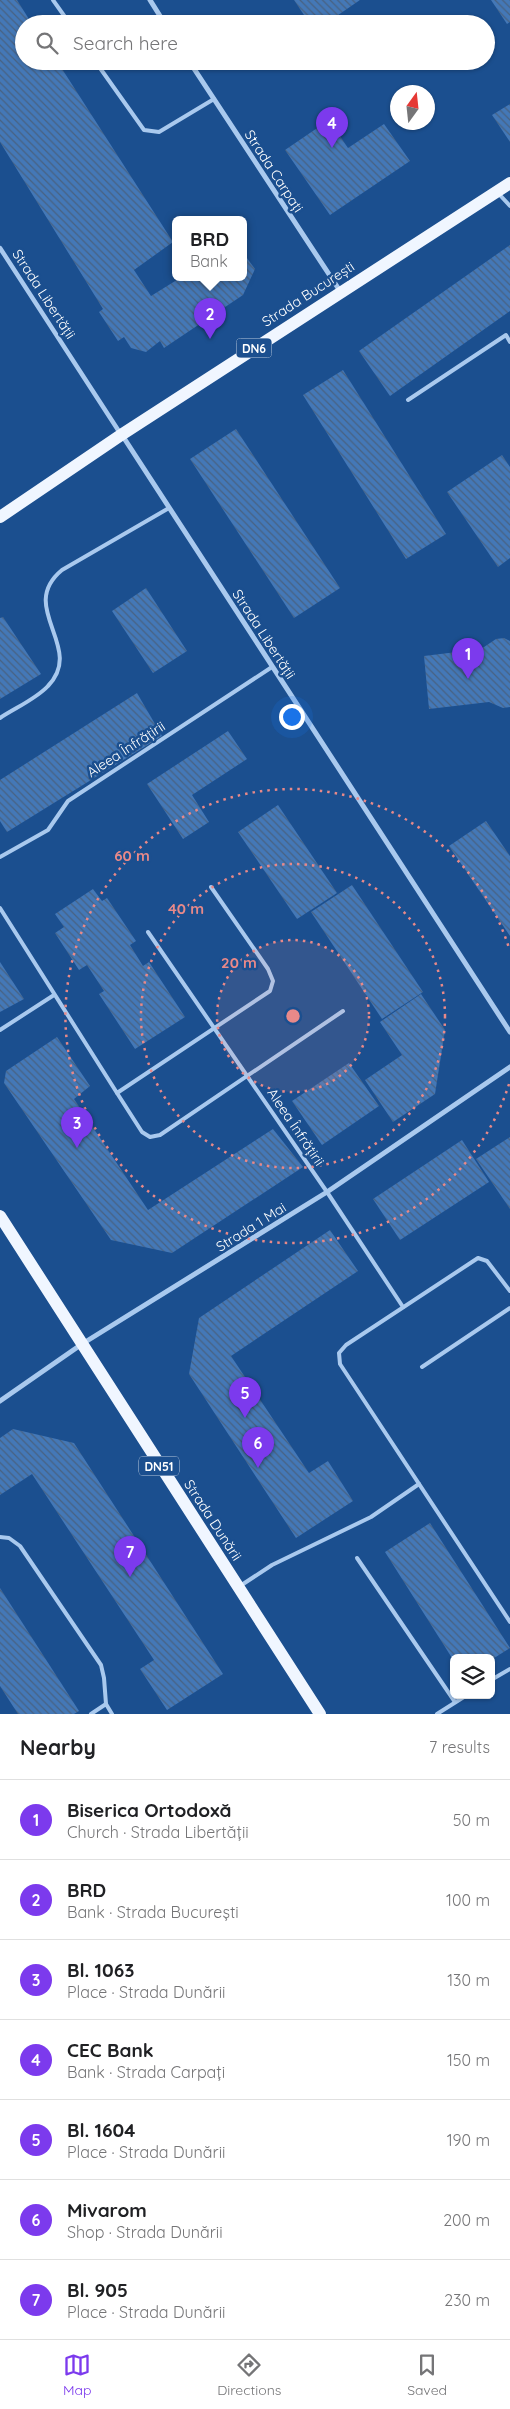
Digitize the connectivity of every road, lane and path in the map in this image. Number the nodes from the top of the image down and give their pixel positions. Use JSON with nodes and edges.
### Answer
{"nodes":[{"id":1,"x":54,"y":0,"type":"edge"},
{"id":2,"x":150,"y":0,"type":"edge"},
{"id":3,"x":64,"y":15,"type":"edge"},
{"id":4,"x":159,"y":15,"type":"edge"},
{"id":5,"x":101,"y":70,"type":"edge"},
{"id":6,"x":196,"y":70,"type":"edge"},
{"id":7,"x":214,"y":99,"type":"junction"},
{"id":8,"x":510,"y":183,"type":"edge"},
{"id":9,"x":496,"y":191,"type":"junction"},
{"id":10,"x":510,"y":206,"type":"edge"},
{"id":11,"x":0,"y":248,"type":"edge"},
{"id":12,"x":340,"y":291,"type":"junction"},
{"id":13,"x":508,"y":333,"type":"edge"},
{"id":14,"x":510,"y":342,"type":"edge"},
{"id":15,"x":408,"y":400,"type":"dead end"},
{"id":16,"x":121,"y":435,"type":"junction"},
{"id":17,"x":169,"y":508,"type":"junction"},
{"id":18,"x":0,"y":517,"type":"edge"},
{"id":19,"x":272,"y":667,"type":"junction"},
{"id":20,"x":0,"y":718,"type":"edge"},
{"id":21,"x":0,"y":857,"type":"edge"},
{"id":22,"x":211,"y":887,"type":"dead end"},
{"id":23,"x":0,"y":908,"type":"edge"},
{"id":24,"x":148,"y":932,"type":"dead end"},
{"id":25,"x":54,"y":995,"type":"junction"},
{"id":26,"x":343,"y":1011,"type":"dead end"},
{"id":27,"x":214,"y":1028,"type":"junction"},
{"id":28,"x":0,"y":1030,"type":"edge"},
{"id":29,"x":510,"y":1032,"type":"edge"},
{"id":30,"x":510,"y":1067,"type":"edge"},
{"id":31,"x":247,"y":1075,"type":"junction"},
{"id":32,"x":117,"y":1093,"type":"junction"},
{"id":33,"x":327,"y":1192,"type":"junction"},
{"id":34,"x":0,"y":1216,"type":"edge"},
{"id":35,"x":510,"y":1291,"type":"edge"},
{"id":36,"x":403,"y":1307,"type":"junction"},
{"id":37,"x":510,"y":1308,"type":"edge"},
{"id":38,"x":82,"y":1344,"type":"junction"},
{"id":39,"x":422,"y":1367,"type":"dead end"},
{"id":40,"x":0,"y":1400,"type":"edge"},
{"id":41,"x":419,"y":1484,"type":"junction"},
{"id":42,"x":0,"y":1537,"type":"edge"},
{"id":43,"x":357,"y":1558,"type":"dead end"},
{"id":44,"x":238,"y":1587,"type":"junction"},
{"id":45,"x":510,"y":1622,"type":"edge"},
{"id":46,"x":510,"y":1669,"type":"edge"},
{"id":47,"x":495,"y":1678,"type":"edge"},
{"id":48,"x":460,"y":1699,"type":"edge"},
{"id":49,"x":455,"y":1702,"type":"junction"},
{"id":50,"x":106,"y":1704,"type":"junction"},
{"id":51,"x":91,"y":1714,"type":"edge"},
{"id":52,"x":112,"y":1714,"type":"edge"},
{"id":53,"x":320,"y":1714,"type":"edge"},
{"id":54,"x":437,"y":1714,"type":"edge"}],
"edges":[{"from":1,"to":3,"type":"lane"},
{"from":2,"to":4,"type":"street"},
{"from":5,"to":7,"type":"lane"},
{"from":6,"to":7,"type":"street","name":"Strada Carpați"},
{"from":7,"to":12,"type":"street","name":"Strada Carpați"},
{"from":8,"to":9,"type":"main road","name":"Strada București","number":"DN6"},
{"from":9,"to":10,"type":"lane"},
{"from":9,"to":12,"type":"main road","name":"Strada București","number":"DN6"},
{"from":11,"to":16,"type":"street","name":"Strada Libertății"},
{"from":12,"to":16,"type":"main road","name":"Strada București","number":"DN6"},
{"from":13,"to":14,"type":"lane"},
{"from":13,"to":15,"type":"lane"},
{"from":16,"to":17,"type":"street","name":"Strada Libertății"},
{"from":16,"to":18,"type":"main road","name":"Strada București","number":"DN6"},
{"from":17,"to":19,"type":"street","name":"Strada Libertății"},
{"from":17,"to":20,"type":"lane"},
{"from":19,"to":21,"type":"lane","name":"Aleea Înfrățirii"},
{"from":19,"to":29,"type":"street","name":"Strada Libertății"},
{"from":22,"to":27,"type":"lane"},
{"from":23,"to":25,"type":"lane"},
{"from":24,"to":27,"type":"lane","name":"Aleea Înfrățirii"},
{"from":25,"to":28,"type":"lane"},
{"from":25,"to":32,"type":"lane"},
{"from":26,"to":31,"type":"lane"},
{"from":27,"to":31,"type":"lane","name":"Aleea Înfrățirii"},
{"from":27,"to":32,"type":"lane"},
{"from":30,"to":33,"type":"street","name":"Strada 1 Mai"},
{"from":31,"to":32,"type":"lane"},
{"from":31,"to":33,"type":"lane","name":"Aleea Înfrățirii"},
{"from":33,"to":36,"type":"lane","name":"Aleea Înfrățirii"},
{"from":33,"to":38,"type":"street","name":"Strada 1 Mai"},
{"from":34,"to":38,"type":"main road","name":"Strada Dunării","number":"DN51"},
{"from":35,"to":36,"type":"lane"},
{"from":36,"to":41,"type":"lane"},
{"from":37,"to":39,"type":"lane"},
{"from":38,"to":40,"type":"street","name":"Strada 1 Mai"},
{"from":38,"to":44,"type":"main road","name":"Strada Dunării","number":"DN51"},
{"from":41,"to":44,"type":"lane"},
{"from":41,"to":45,"type":"lane"},
{"from":42,"to":50,"type":"lane"},
{"from":43,"to":49,"type":"lane"},
{"from":44,"to":53,"type":"main road","name":"Strada Dunării","number":"DN51"},
{"from":46,"to":47,"type":"lane"},
{"from":48,"to":49,"type":"lane"},
{"from":49,"to":54,"type":"lane"},
{"from":50,"to":51,"type":"lane"},
{"from":50,"to":52,"type":"lane"}]}
